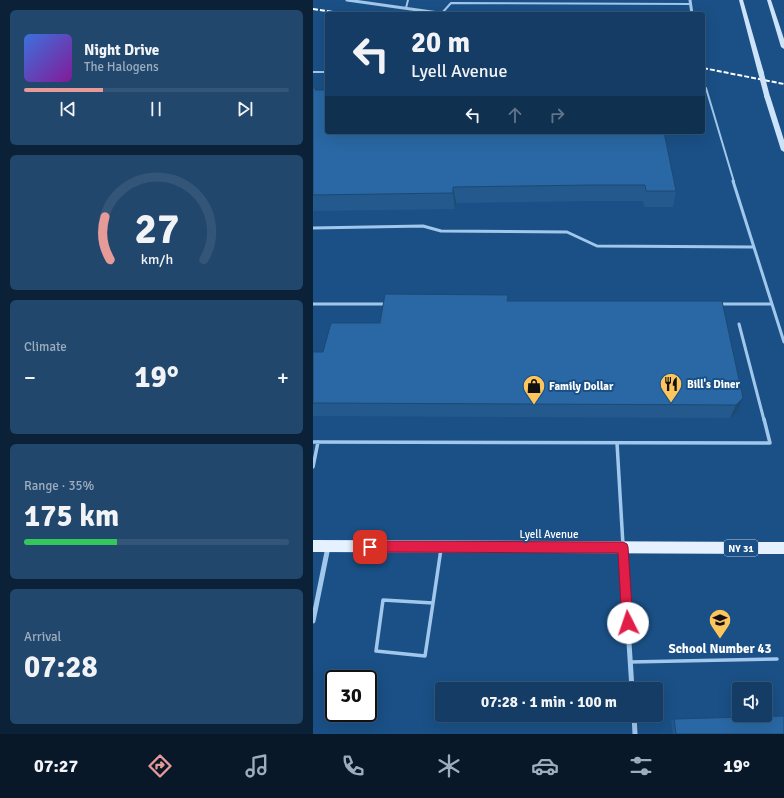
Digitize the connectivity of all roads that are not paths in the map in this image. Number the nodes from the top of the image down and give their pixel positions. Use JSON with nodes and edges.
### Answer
{"nodes":[{"id":1,"x":347,"y":0,"type":"edge"},
{"id":2,"x":408,"y":0,"type":"edge"},
{"id":3,"x":618,"y":0,"type":"edge"},
{"id":4,"x":690,"y":0,"type":"edge"},
{"id":5,"x":741,"y":0,"type":"edge"},
{"id":6,"x":769,"y":0,"type":"edge"},
{"id":7,"x":618,"y":3,"type":"junction"},
{"id":8,"x":691,"y":4,"type":"junction"},
{"id":9,"x":406,"y":8,"type":"junction"},
{"id":10,"x":430,"y":12,"type":"edge"},
{"id":11,"x":444,"y":12,"type":"edge"},
{"id":12,"x":692,"y":12,"type":"edge"},
{"id":13,"x":784,"y":47,"type":"edge"},
{"id":14,"x":313,"y":72,"type":"edge"},
{"id":15,"x":325,"y":72,"type":"edge"},
{"id":16,"x":707,"y":88,"type":"dead end"},
{"id":17,"x":784,"y":150,"type":"edge"},
{"id":18,"x":313,"y":228,"type":"edge"},
{"id":19,"x":753,"y":247,"type":"junction"},
{"id":20,"x":313,"y":304,"type":"edge"},
{"id":21,"x":392,"y":304,"type":"edge"},
{"id":22,"x":716,"y":304,"type":"edge"},
{"id":23,"x":771,"y":304,"type":"junction"},
{"id":24,"x":739,"y":324,"type":"dead end"},
{"id":25,"x":784,"y":342,"type":"edge"},
{"id":26,"x":313,"y":442,"type":"edge"},
{"id":27,"x":318,"y":442,"type":"junction"},
{"id":28,"x":617,"y":442,"type":"junction"},
{"id":29,"x":313,"y":467,"type":"edge"},
{"id":30,"x":313,"y":546,"type":"edge"},
{"id":31,"x":328,"y":547,"type":"junction"},
{"id":32,"x":441,"y":547,"type":"junction"},
{"id":33,"x":623,"y":547,"type":"junction"},
{"id":34,"x":784,"y":548,"type":"edge"},
{"id":35,"x":433,"y":602,"type":"junction"},
{"id":36,"x":313,"y":621,"type":"edge"},
{"id":37,"x":777,"y":659,"type":"dead end"},
{"id":38,"x":630,"y":662,"type":"junction"},
{"id":39,"x":631,"y":682,"type":"edge"},
{"id":40,"x":634,"y":722,"type":"edge"},
{"id":41,"x":635,"y":734,"type":"edge"}],
"edges":[{"from":1,"to":9,"type":"street"},
{"from":2,"to":9,"type":"lane"},
{"from":3,"to":7,"type":"lane"},
{"from":4,"to":8,"type":"street"},
{"from":5,"to":17,"type":"main road","bridge":true},
{"from":6,"to":13,"type":"main road"},
{"from":7,"to":8,"type":"lane"},
{"from":7,"to":11,"type":"lane"},
{"from":8,"to":12,"type":"street"},
{"from":9,"to":10,"type":"street"},
{"from":14,"to":15,"type":"lane"},
{"from":16,"to":19,"type":"lane"},
{"from":18,"to":19,"type":"lane"},
{"from":19,"to":23,"type":"lane"},
{"from":20,"to":21,"type":"lane"},
{"from":22,"to":23,"type":"lane"},
{"from":23,"to":25,"type":"lane"},
{"from":24,"to":28,"type":"lane"},
{"from":26,"to":27,"type":"lane"},
{"from":27,"to":28,"type":"lane"},
{"from":27,"to":29,"type":"lane"},
{"from":28,"to":33,"type":"lane"},
{"from":30,"to":31,"type":"main road","name":"Lyell Avenue","number":"NY 31"},
{"from":31,"to":32,"type":"main road","name":"Lyell Avenue","number":"NY 31"},
{"from":31,"to":36,"type":"street"},
{"from":32,"to":33,"type":"main road","name":"Lyell Avenue","number":"NY 31"},
{"from":32,"to":35,"type":"lane"},
{"from":33,"to":34,"type":"main road","name":"Lyell Avenue","number":"NY 31"},
{"from":33,"to":38,"type":"street"},
{"from":35,"to":35,"type":"lane"},
{"from":37,"to":38,"type":"lane"},
{"from":38,"to":39,"type":"street"},
{"from":40,"to":41,"type":"street"}]}
